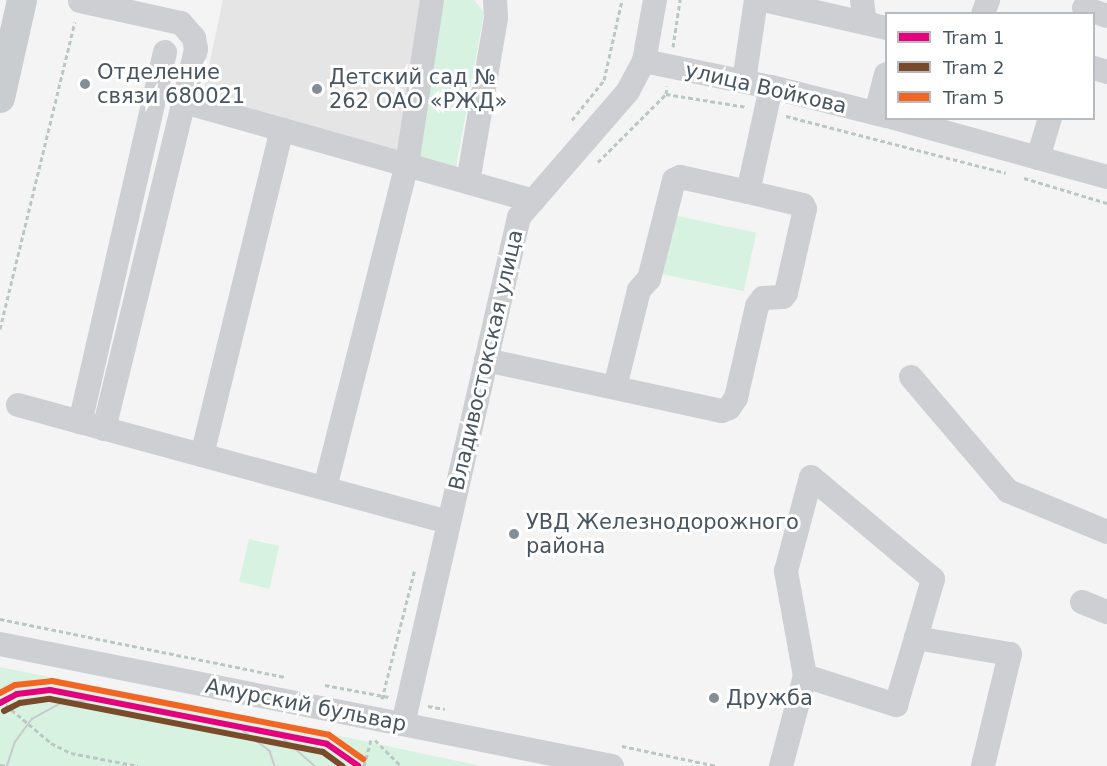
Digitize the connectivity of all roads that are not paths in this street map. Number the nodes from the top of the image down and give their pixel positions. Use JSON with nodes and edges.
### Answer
{"nodes":[{"id":1,"x":22,"y":0,"type":"edge"},
{"id":2,"x":432,"y":0,"type":"edge"},
{"id":3,"x":495,"y":0,"type":"edge"},
{"id":4,"x":655,"y":0,"type":"edge"},
{"id":5,"x":756,"y":0,"type":"edge"},
{"id":6,"x":764,"y":0,"type":"edge"},
{"id":7,"x":80,"y":1,"type":"edge"},
{"id":8,"x":871,"y":17,"type":"edge"},
{"id":9,"x":165,"y":52,"type":"dead end"},
{"id":10,"x":644,"y":61,"type":"junction"},
{"id":11,"x":744,"y":81,"type":"junction"},
{"id":12,"x":771,"y":87,"type":"junction"},
{"id":13,"x":0,"y":99,"type":"edge"},
{"id":14,"x":184,"y":102,"type":"junction"},
{"id":15,"x":885,"y":116,"type":"edge"},
{"id":16,"x":911,"y":120,"type":"edge"},
{"id":17,"x":1049,"y":120,"type":"edge"},
{"id":18,"x":949,"y":126,"type":"edge"},
{"id":19,"x":282,"y":130,"type":"junction"},
{"id":20,"x":1038,"y":158,"type":"junction"},
{"id":21,"x":407,"y":165,"type":"junction"},
{"id":22,"x":1107,"y":177,"type":"edge"},
{"id":23,"x":468,"y":182,"type":"junction"},
{"id":24,"x":748,"y":192,"type":"junction"},
{"id":25,"x":533,"y":201,"type":"junction"},
{"id":26,"x":486,"y":360,"type":"junction"},
{"id":27,"x":911,"y":377,"type":"dead end"},
{"id":28,"x":615,"y":387,"type":"junction"},
{"id":29,"x":18,"y":405,"type":"dead end"},
{"id":30,"x":81,"y":422,"type":"junction"},
{"id":31,"x":104,"y":429,"type":"junction"},
{"id":32,"x":202,"y":455,"type":"junction"},
{"id":33,"x":325,"y":488,"type":"junction"},
{"id":34,"x":449,"y":522,"type":"junction"},
{"id":35,"x":1107,"y":532,"type":"edge"},
{"id":36,"x":1082,"y":602,"type":"dead end"},
{"id":37,"x":1107,"y":612,"type":"edge"},
{"id":38,"x":916,"y":638,"type":"junction"},
{"id":39,"x":0,"y":644,"type":"edge"},
{"id":40,"x":805,"y":676,"type":"junction"},
{"id":41,"x":403,"y":724,"type":"junction"},
{"id":42,"x":612,"y":766,"type":"edge"},
{"id":43,"x":781,"y":766,"type":"edge"},
{"id":44,"x":983,"y":766,"type":"edge"}],
"edges":[{"from":1,"to":13,"type":"main road"},
{"from":2,"to":21,"type":"street"},
{"from":3,"to":23,"type":"street"},
{"from":4,"to":10,"type":"street","name":"Владивостокская улица"},
{"from":5,"to":11,"type":"street"},
{"from":6,"to":8,"type":"street"},
{"from":7,"to":14,"type":"street"},
{"from":9,"to":30,"type":"street"},
{"from":10,"to":11,"type":"street","name":"улица Войкова"},
{"from":10,"to":25,"type":"street","name":"Владивостокская улица"},
{"from":11,"to":12,"type":"street","name":"улица Войкова"},
{"from":12,"to":15,"type":"street","name":"улица Войкова"},
{"from":12,"to":24,"type":"street"},
{"from":14,"to":19,"type":"street"},
{"from":14,"to":31,"type":"street"},
{"from":16,"to":18,"type":"street","name":"улица Войкова"},
{"from":17,"to":20,"type":"street"},
{"from":18,"to":20,"type":"street","name":"улица Войкова"},
{"from":19,"to":21,"type":"street"},
{"from":19,"to":32,"type":"street"},
{"from":20,"to":22,"type":"street","name":"улица Войкова"},
{"from":21,"to":23,"type":"street"},
{"from":21,"to":33,"type":"street"},
{"from":23,"to":25,"type":"street"},
{"from":24,"to":28,"type":"street"},
{"from":24,"to":28,"type":"street"},
{"from":25,"to":26,"type":"street","name":"Владивостокская улица"},
{"from":26,"to":28,"type":"street"},
{"from":26,"to":34,"type":"street","name":"Владивостокская улица"},
{"from":27,"to":35,"type":"street"},
{"from":29,"to":30,"type":"street"},
{"from":30,"to":31,"type":"street"},
{"from":31,"to":32,"type":"street"},
{"from":32,"to":33,"type":"street"},
{"from":33,"to":34,"type":"street"},
{"from":34,"to":41,"type":"street","name":"Владивостокская улица"},
{"from":36,"to":37,"type":"street"},
{"from":38,"to":40,"type":"street"},
{"from":38,"to":40,"type":"street"},
{"from":38,"to":44,"type":"street"},
{"from":39,"to":41,"type":"street","name":"Амурский бульвар"},
{"from":40,"to":43,"type":"street"},
{"from":41,"to":42,"type":"street","name":"Амурский бульвар"}]}
